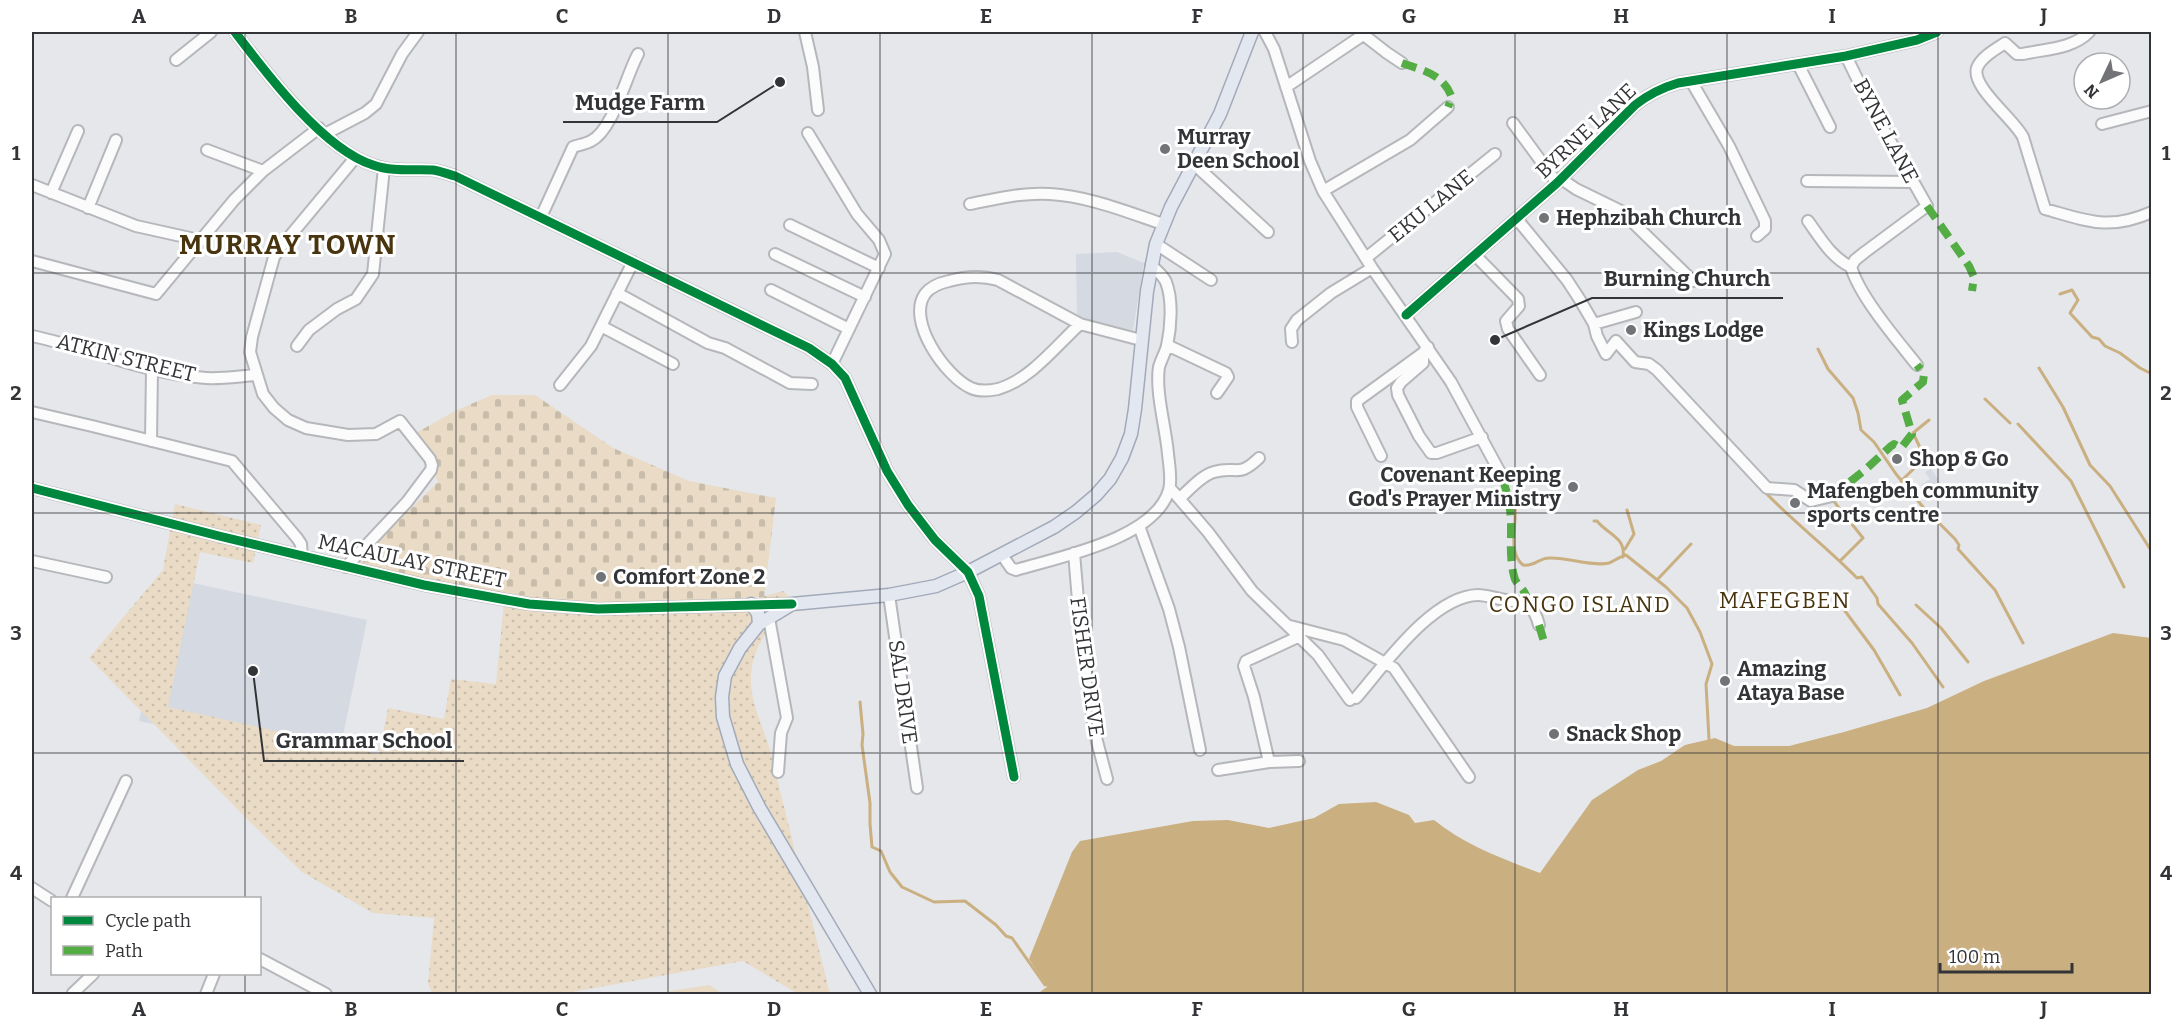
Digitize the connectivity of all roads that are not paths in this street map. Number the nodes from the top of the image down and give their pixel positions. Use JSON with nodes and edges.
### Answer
{"nodes":[{"id":1,"x":211,"y":32,"type":"edge"},
{"id":2,"x":235,"y":32,"type":"edge"},
{"id":3,"x":418,"y":32,"type":"edge"},
{"id":4,"x":805,"y":32,"type":"edge"},
{"id":5,"x":1252,"y":32,"type":"edge"},
{"id":6,"x":1265,"y":32,"type":"edge"},
{"id":7,"x":1937,"y":32,"type":"edge"},
{"id":8,"x":2089,"y":32,"type":"edge"},
{"id":9,"x":1361,"y":34,"type":"edge"},
{"id":10,"x":2004,"y":37,"type":"edge"},
{"id":11,"x":638,"y":54,"type":"dead end"},
{"id":12,"x":1846,"y":56,"type":"junction"},
{"id":13,"x":176,"y":60,"type":"dead end"},
{"id":14,"x":1402,"y":63,"type":"dead end"},
{"id":15,"x":1798,"y":64,"type":"junction"},
{"id":16,"x":1691,"y":81,"type":"junction"},
{"id":17,"x":1286,"y":87,"type":"junction"},
{"id":18,"x":1448,"y":107,"type":"dead end"},
{"id":19,"x":818,"y":110,"type":"dead end"},
{"id":20,"x":2151,"y":111,"type":"edge"},
{"id":21,"x":1513,"y":123,"type":"dead end"},
{"id":22,"x":2102,"y":124,"type":"dead end"},
{"id":23,"x":1830,"y":127,"type":"dead end"},
{"id":24,"x":78,"y":131,"type":"dead end"},
{"id":25,"x":322,"y":131,"type":"junction"},
{"id":26,"x":808,"y":133,"type":"dead end"},
{"id":27,"x":116,"y":140,"type":"dead end"},
{"id":28,"x":207,"y":150,"type":"dead end"},
{"id":29,"x":1495,"y":154,"type":"dead end"},
{"id":30,"x":355,"y":158,"type":"junction"},
{"id":31,"x":1194,"y":164,"type":"junction"},
{"id":32,"x":384,"y":168,"type":"junction"},
{"id":33,"x":263,"y":171,"type":"junction"},
{"id":34,"x":1559,"y":181,"type":"junction"},
{"id":35,"x":1807,"y":181,"type":"dead end"},
{"id":36,"x":1913,"y":182,"type":"junction"},
{"id":37,"x":32,"y":185,"type":"edge"},
{"id":38,"x":1323,"y":191,"type":"junction"},
{"id":39,"x":51,"y":193,"type":"junction"},
{"id":40,"x":970,"y":204,"type":"dead end"},
{"id":41,"x":88,"y":208,"type":"junction"},
{"id":42,"x":2151,"y":212,"type":"edge"},
{"id":43,"x":541,"y":217,"type":"junction"},
{"id":44,"x":1517,"y":219,"type":"junction"},
{"id":45,"x":1808,"y":221,"type":"dead end"},
{"id":46,"x":1163,"y":224,"type":"junction"},
{"id":47,"x":790,"y":225,"type":"dead end"},
{"id":48,"x":1268,"y":232,"type":"dead end"},
{"id":49,"x":1757,"y":236,"type":"dead end"},
{"id":50,"x":200,"y":240,"type":"junction"},
{"id":51,"x":1156,"y":244,"type":"junction"},
{"id":52,"x":775,"y":254,"type":"dead end"},
{"id":53,"x":1476,"y":256,"type":"junction"},
{"id":54,"x":32,"y":261,"type":"edge"},
{"id":55,"x":633,"y":262,"type":"junction"},
{"id":56,"x":1369,"y":263,"type":"junction"},
{"id":57,"x":1151,"y":265,"type":"junction"},
{"id":58,"x":1851,"y":267,"type":"junction"},
{"id":59,"x":879,"y":268,"type":"junction"},
{"id":60,"x":1211,"y":279,"type":"dead end"},
{"id":61,"x":1694,"y":282,"type":"dead end"},
{"id":62,"x":771,"y":290,"type":"dead end"},
{"id":63,"x":617,"y":293,"type":"junction"},
{"id":64,"x":865,"y":297,"type":"junction"},
{"id":65,"x":1636,"y":312,"type":"dead end"},
{"id":66,"x":1406,"y":315,"type":"junction"},
{"id":67,"x":1080,"y":324,"type":"junction"},
{"id":68,"x":1594,"y":324,"type":"junction"},
{"id":69,"x":601,"y":326,"type":"junction"},
{"id":70,"x":849,"y":329,"type":"junction"},
{"id":71,"x":32,"y":336,"type":"edge"},
{"id":72,"x":1141,"y":340,"type":"junction"},
{"id":73,"x":1292,"y":342,"type":"dead end"},
{"id":74,"x":1167,"y":345,"type":"junction"},
{"id":75,"x":297,"y":346,"type":"dead end"},
{"id":76,"x":1425,"y":350,"type":"junction"},
{"id":77,"x":674,"y":364,"type":"dead end"},
{"id":78,"x":832,"y":364,"type":"junction"},
{"id":79,"x":1917,"y":365,"type":"dead end"},
{"id":80,"x":152,"y":369,"type":"junction"},
{"id":81,"x":257,"y":375,"type":"junction"},
{"id":82,"x":1540,"y":375,"type":"dead end"},
{"id":83,"x":812,"y":384,"type":"dead end"},
{"id":84,"x":560,"y":385,"type":"dead end"},
{"id":85,"x":1217,"y":393,"type":"dead end"},
{"id":86,"x":32,"y":412,"type":"edge"},
{"id":87,"x":1482,"y":437,"type":"junction"},
{"id":88,"x":151,"y":441,"type":"junction"},
{"id":89,"x":1381,"y":456,"type":"dead end"},
{"id":90,"x":1259,"y":458,"type":"dead end"},
{"id":91,"x":1503,"y":478,"type":"dead end"},
{"id":92,"x":32,"y":488,"type":"edge"},
{"id":93,"x":1170,"y":488,"type":"junction"},
{"id":94,"x":1832,"y":496,"type":"dead end"},
{"id":95,"x":1180,"y":498,"type":"junction"},
{"id":96,"x":1139,"y":526,"type":"junction"},
{"id":97,"x":1074,"y":553,"type":"junction"},
{"id":98,"x":1002,"y":555,"type":"junction"},
{"id":99,"x":302,"y":556,"type":"junction"},
{"id":100,"x":32,"y":561,"type":"edge"},
{"id":101,"x":346,"y":567,"type":"junction"},
{"id":102,"x":968,"y":572,"type":"junction"},
{"id":103,"x":106,"y":577,"type":"dead end"},
{"id":104,"x":889,"y":595,"type":"junction"},
{"id":105,"x":751,"y":604,"type":"junction"},
{"id":106,"x":792,"y":604,"type":"junction"},
{"id":107,"x":764,"y":621,"type":"junction"},
{"id":108,"x":1539,"y":625,"type":"dead end"},
{"id":109,"x":1290,"y":626,"type":"junction"},
{"id":110,"x":1300,"y":636,"type":"junction"},
{"id":111,"x":1384,"y":661,"type":"junction"},
{"id":112,"x":1200,"y":750,"type":"dead end"},
{"id":113,"x":1299,"y":761,"type":"dead end"},
{"id":114,"x":1269,"y":762,"type":"junction"},
{"id":115,"x":1218,"y":770,"type":"dead end"},
{"id":116,"x":778,"y":772,"type":"dead end"},
{"id":117,"x":1014,"y":777,"type":"dead end"},
{"id":118,"x":1469,"y":777,"type":"dead end"},
{"id":119,"x":1107,"y":779,"type":"dead end"},
{"id":120,"x":126,"y":781,"type":"dead end"},
{"id":121,"x":917,"y":788,"type":"dead end"},
{"id":122,"x":32,"y":888,"type":"edge"},
{"id":123,"x":72,"y":897,"type":"edge"},
{"id":124,"x":51,"y":900,"type":"edge"},
{"id":125,"x":261,"y":960,"type":"edge"},
{"id":126,"x":92,"y":975,"type":"edge"},
{"id":127,"x":214,"y":975,"type":"edge"},
{"id":128,"x":75,"y":994,"type":"edge"},
{"id":129,"x":206,"y":994,"type":"edge"},
{"id":130,"x":326,"y":994,"type":"edge"},
{"id":131,"x":870,"y":994,"type":"edge"}],
"edges":[{"from":1,"to":13,"type":"street"},
{"from":2,"to":25,"type":"street"},
{"from":3,"to":25,"type":"street"},
{"from":4,"to":19,"type":"street"},
{"from":5,"to":31,"type":"main road"},
{"from":6,"to":17,"type":"street"},
{"from":7,"to":12,"type":"street","name":"BYRNE LANE"},
{"from":8,"to":10,"type":"street"},
{"from":9,"to":14,"type":"street"},
{"from":9,"to":17,"type":"street"},
{"from":10,"to":42,"type":"street"},
{"from":11,"to":43,"type":"street"},
{"from":12,"to":15,"type":"street","name":"BYRNE LANE"},
{"from":12,"to":36,"type":"street","name":"BYNE LANE"},
{"from":15,"to":16,"type":"street","name":"BYRNE LANE"},
{"from":15,"to":23,"type":"street"},
{"from":16,"to":34,"type":"street","name":"BYRNE LANE"},
{"from":16,"to":49,"type":"street"},
{"from":17,"to":38,"type":"street"},
{"from":18,"to":38,"type":"street"},
{"from":20,"to":22,"type":"street"},
{"from":21,"to":34,"type":"street"},
{"from":24,"to":39,"type":"street"},
{"from":25,"to":30,"type":"street"},
{"from":25,"to":33,"type":"street"},
{"from":26,"to":59,"type":"street"},
{"from":27,"to":41,"type":"street"},
{"from":28,"to":33,"type":"street"},
{"from":29,"to":56,"type":"street","name":"EKU LANE"},
{"from":30,"to":32,"type":"street"},
{"from":30,"to":81,"type":"street"},
{"from":31,"to":46,"type":"main road"},
{"from":31,"to":48,"type":"street"},
{"from":32,"to":43,"type":"street"},
{"from":32,"to":75,"type":"street"},
{"from":33,"to":50,"type":"street"},
{"from":34,"to":44,"type":"street","name":"BYRNE LANE"},
{"from":34,"to":61,"type":"street"},
{"from":35,"to":36,"type":"street"},
{"from":36,"to":58,"type":"street","name":"BYNE LANE"},
{"from":37,"to":39,"type":"street"},
{"from":38,"to":56,"type":"street"},
{"from":39,"to":41,"type":"street"},
{"from":40,"to":46,"type":"street"},
{"from":41,"to":50,"type":"street"},
{"from":43,"to":55,"type":"street"},
{"from":44,"to":53,"type":"street","name":"BYRNE LANE"},
{"from":44,"to":68,"type":"street"},
{"from":45,"to":58,"type":"street"},
{"from":46,"to":51,"type":"main road"},
{"from":47,"to":59,"type":"street"},
{"from":50,"to":54,"type":"street"},
{"from":51,"to":57,"type":"main road"},
{"from":51,"to":60,"type":"street"},
{"from":52,"to":64,"type":"street"},
{"from":53,"to":66,"type":"street","name":"BYRNE LANE"},
{"from":53,"to":82,"type":"street"},
{"from":55,"to":63,"type":"street"},
{"from":55,"to":78,"type":"street"},
{"from":56,"to":66,"type":"street"},
{"from":56,"to":73,"type":"street","name":"EKU LANE"},
{"from":57,"to":72,"type":"main road"},
{"from":57,"to":74,"type":"street"},
{"from":58,"to":79,"type":"street"},
{"from":59,"to":64,"type":"street"},
{"from":62,"to":70,"type":"street"},
{"from":63,"to":69,"type":"street"},
{"from":63,"to":83,"type":"street"},
{"from":64,"to":70,"type":"street"},
{"from":65,"to":68,"type":"street"},
{"from":66,"to":76,"type":"street"},
{"from":67,"to":67,"type":"street"},
{"from":67,"to":72,"type":"street"},
{"from":68,"to":94,"type":"street"},
{"from":69,"to":77,"type":"street"},
{"from":69,"to":84,"type":"street"},
{"from":70,"to":78,"type":"street"},
{"from":71,"to":80,"type":"street","name":"ATKIN STREET"},
{"from":72,"to":98,"type":"main road"},
{"from":74,"to":85,"type":"street"},
{"from":74,"to":93,"type":"street"},
{"from":76,"to":87,"type":"street"},
{"from":76,"to":87,"type":"street"},
{"from":76,"to":89,"type":"street"},
{"from":78,"to":102,"type":"street"},
{"from":80,"to":81,"type":"street","name":"ATKIN STREET"},
{"from":80,"to":88,"type":"street"},
{"from":81,"to":101,"type":"street"},
{"from":86,"to":88,"type":"street"},
{"from":87,"to":91,"type":"street"},
{"from":88,"to":99,"type":"street"},
{"from":90,"to":95,"type":"street"},
{"from":92,"to":99,"type":"street","name":"MACAULAY STREET"},
{"from":93,"to":95,"type":"street"},
{"from":93,"to":96,"type":"street"},
{"from":95,"to":109,"type":"street"},
{"from":96,"to":97,"type":"street"},
{"from":96,"to":112,"type":"street"},
{"from":97,"to":98,"type":"street"},
{"from":97,"to":119,"type":"street","name":"FISHER DRIVE"},
{"from":98,"to":102,"type":"main road"},
{"from":99,"to":101,"type":"street","name":"MACAULAY STREET"},
{"from":100,"to":103,"type":"street"},
{"from":101,"to":105,"type":"street","name":"MACAULAY STREET"},
{"from":102,"to":104,"type":"main road"},
{"from":102,"to":117,"type":"street"},
{"from":104,"to":106,"type":"main road"},
{"from":104,"to":121,"type":"street","name":"SAL DRIVE"},
{"from":105,"to":106,"type":"street","name":"MACAULAY STREET"},
{"from":105,"to":107,"type":"main road"},
{"from":106,"to":107,"type":"main road"},
{"from":107,"to":116,"type":"street"},
{"from":107,"to":131,"type":"main road"},
{"from":108,"to":111,"type":"street"},
{"from":109,"to":110,"type":"street"},
{"from":109,"to":111,"type":"street"},
{"from":110,"to":111,"type":"street"},
{"from":110,"to":114,"type":"street"},
{"from":111,"to":118,"type":"street"},
{"from":113,"to":114,"type":"street"},
{"from":114,"to":115,"type":"street"},
{"from":120,"to":123,"type":"street"},
{"from":122,"to":124,"type":"street"},
{"from":125,"to":130,"type":"street"},
{"from":126,"to":128,"type":"street"},
{"from":127,"to":129,"type":"street"}]}
